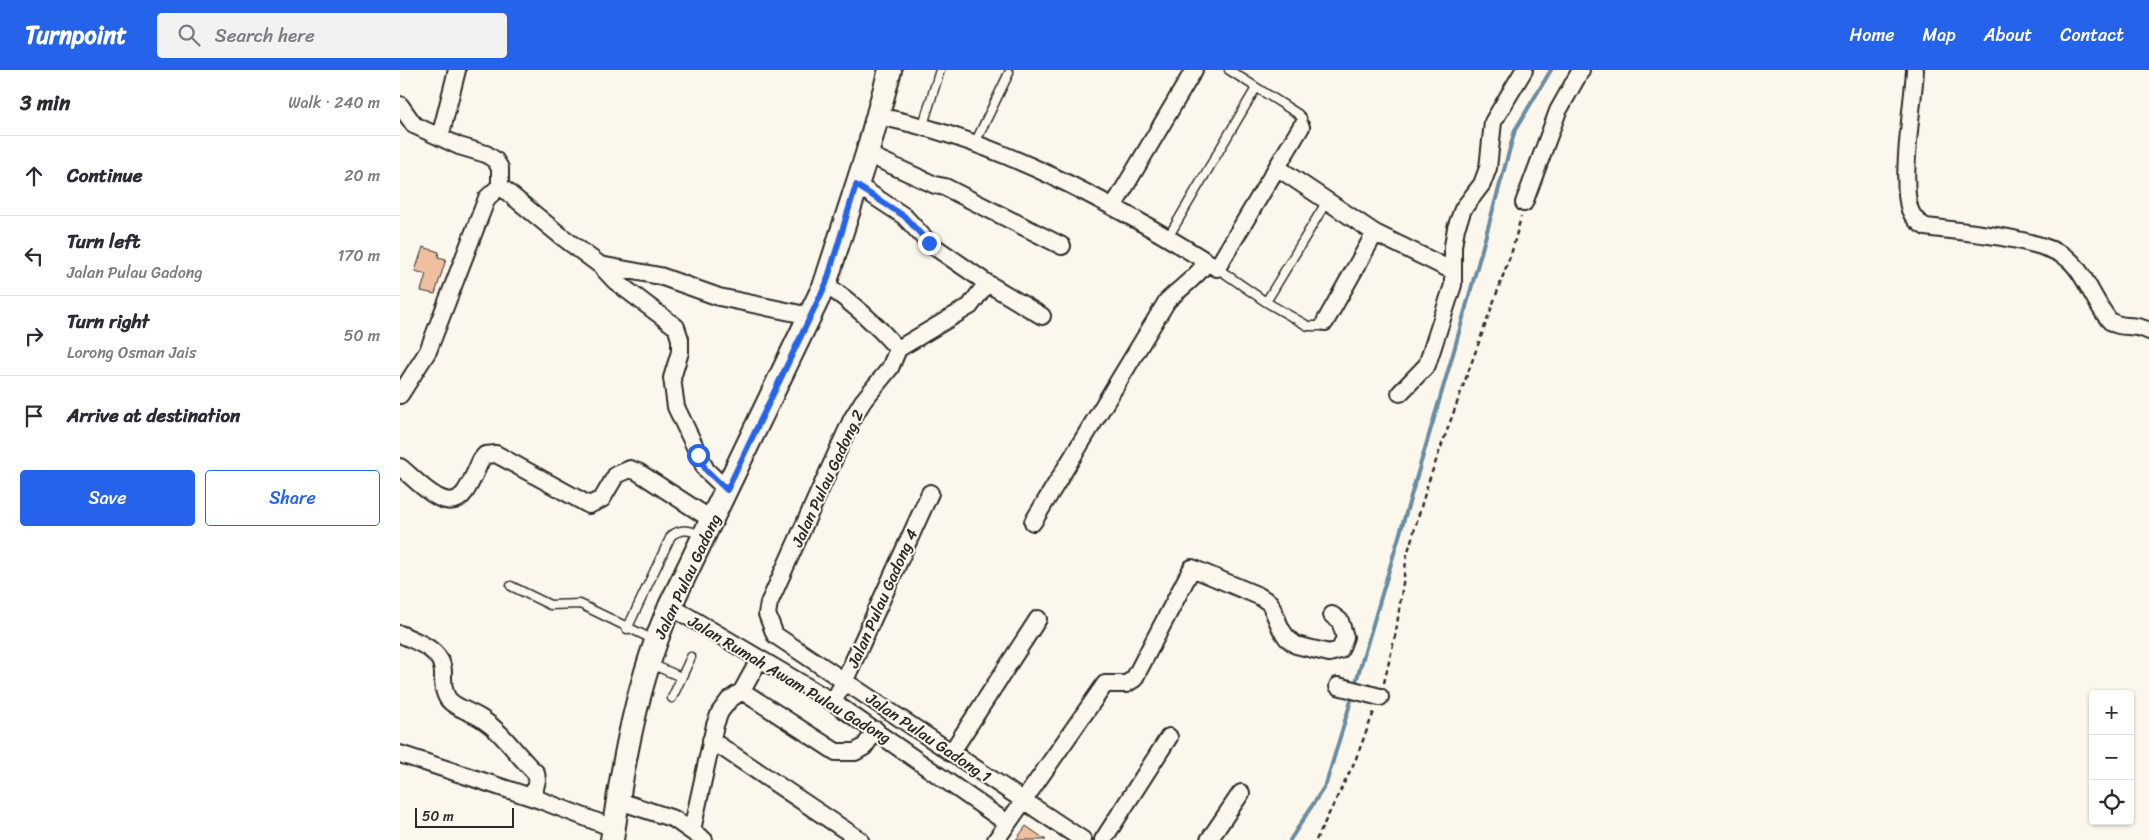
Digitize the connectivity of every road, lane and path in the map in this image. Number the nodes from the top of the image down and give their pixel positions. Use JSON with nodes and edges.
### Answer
{"nodes":[{"id":1,"x":458,"y":70,"type":"edge"},
{"id":2,"x":890,"y":70,"type":"edge"},
{"id":3,"x":940,"y":70,"type":"edge"},
{"id":4,"x":1194,"y":70,"type":"edge"},
{"id":5,"x":1229,"y":70,"type":"edge"},
{"id":6,"x":1524,"y":70,"type":"edge"},
{"id":7,"x":1581,"y":70,"type":"edge"},
{"id":8,"x":1915,"y":70,"type":"edge"},
{"id":9,"x":1009,"y":73,"type":"dead end"},
{"id":10,"x":1256,"y":88,"type":"junction"},
{"id":11,"x":400,"y":106,"type":"edge"},
{"id":12,"x":877,"y":116,"type":"junction"},
{"id":13,"x":923,"y":125,"type":"junction"},
{"id":14,"x":1301,"y":127,"type":"joint"},
{"id":15,"x":440,"y":137,"type":"junction"},
{"id":16,"x":975,"y":143,"type":"junction"},
{"id":17,"x":867,"y":154,"type":"junction"},
{"id":18,"x":1278,"y":168,"type":"junction"},
{"id":19,"x":856,"y":185,"type":"junction"},
{"id":20,"x":500,"y":186,"type":"junction"},
{"id":21,"x":1327,"y":201,"type":"junction"},
{"id":22,"x":1524,"y":203,"type":"joint"},
{"id":23,"x":1113,"y":207,"type":"junction"},
{"id":24,"x":1376,"y":233,"type":"junction"},
{"id":25,"x":1167,"y":239,"type":"junction"},
{"id":26,"x":1062,"y":246,"type":"dead end"},
{"id":27,"x":600,"y":265,"type":"junction"},
{"id":28,"x":1212,"y":265,"type":"junction"},
{"id":29,"x":1453,"y":271,"type":"junction"},
{"id":30,"x":987,"y":283,"type":"junction"},
{"id":31,"x":826,"y":284,"type":"junction"},
{"id":32,"x":1266,"y":302,"type":"junction"},
{"id":33,"x":810,"y":316,"type":"junction"},
{"id":34,"x":1042,"y":316,"type":"dead end"},
{"id":35,"x":1325,"y":322,"type":"joint"},
{"id":36,"x":2149,"y":330,"type":"edge"},
{"id":37,"x":898,"y":349,"type":"junction"},
{"id":38,"x":1400,"y":393,"type":"dead end"},
{"id":39,"x":400,"y":395,"type":"edge"},
{"id":40,"x":400,"y":467,"type":"edge"},
{"id":41,"x":727,"y":490,"type":"junction"},
{"id":42,"x":930,"y":493,"type":"dead end"},
{"id":43,"x":1033,"y":522,"type":"dead end"},
{"id":44,"x":708,"y":529,"type":"junction"},
{"id":45,"x":511,"y":586,"type":"dead end"},
{"id":46,"x":670,"y":606,"type":"junction"},
{"id":47,"x":1332,"y":615,"type":"dead end"},
{"id":48,"x":1038,"y":619,"type":"dead end"},
{"id":49,"x":627,"y":629,"type":"junction"},
{"id":50,"x":400,"y":634,"type":"edge"},
{"id":51,"x":775,"y":635,"type":"joint"},
{"id":52,"x":656,"y":641,"type":"junction"},
{"id":53,"x":691,"y":657,"type":"dead end"},
{"id":54,"x":759,"y":660,"type":"junction"},
{"id":55,"x":649,"y":663,"type":"junction"},
{"id":56,"x":682,"y":677,"type":"junction"},
{"id":57,"x":845,"y":680,"type":"junction"},
{"id":58,"x":1338,"y":686,"type":"dead end"},
{"id":59,"x":742,"y":691,"type":"junction"},
{"id":60,"x":1377,"y":697,"type":"junction"},
{"id":61,"x":672,"y":698,"type":"dead end"},
{"id":62,"x":833,"y":702,"type":"junction"},
{"id":63,"x":876,"y":730,"type":"junction"},
{"id":64,"x":1168,"y":737,"type":"dead end"},
{"id":65,"x":711,"y":740,"type":"junction"},
{"id":66,"x":951,"y":753,"type":"junction"},
{"id":67,"x":400,"y":754,"type":"edge"},
{"id":68,"x":1241,"y":792,"type":"dead end"},
{"id":69,"x":533,"y":797,"type":"junction"},
{"id":70,"x":619,"y":801,"type":"junction"},
{"id":71,"x":1024,"y":802,"type":"junction"},
{"id":72,"x":1007,"y":823,"type":"junction"},
{"id":73,"x":613,"y":834,"type":"edge"},
{"id":74,"x":698,"y":836,"type":"edge"},
{"id":75,"x":860,"y":840,"type":"edge"},
{"id":76,"x":996,"y":840,"type":"edge"},
{"id":77,"x":1083,"y":840,"type":"edge"},
{"id":78,"x":1103,"y":840,"type":"edge"},
{"id":79,"x":1209,"y":840,"type":"edge"},
{"id":80,"x":1316,"y":840,"type":"edge"}],
"edges":[{"from":1,"to":15,"type":"street"},
{"from":2,"to":12,"type":"main road","name":"Jalan Pulau Gadong"},
{"from":3,"to":13,"type":"lane"},
{"from":4,"to":23,"type":"street"},
{"from":5,"to":10,"type":"lane"},
{"from":6,"to":29,"type":"street"},
{"from":7,"to":22,"type":"street"},
{"from":8,"to":36,"type":"street"},
{"from":9,"to":16,"type":"lane"},
{"from":10,"to":14,"type":"lane"},
{"from":10,"to":25,"type":"lane"},
{"from":11,"to":15,"type":"street"},
{"from":12,"to":13,"type":"street"},
{"from":12,"to":17,"type":"main road","name":"Jalan Pulau Gadong"},
{"from":13,"to":16,"type":"street"},
{"from":14,"to":18,"type":"street"},
{"from":15,"to":20,"type":"street"},
{"from":16,"to":23,"type":"street"},
{"from":17,"to":19,"type":"main road","name":"Jalan Pulau Gadong"},
{"from":17,"to":26,"type":"street"},
{"from":18,"to":21,"type":"street"},
{"from":18,"to":28,"type":"street"},
{"from":19,"to":30,"type":"street"},
{"from":19,"to":31,"type":"main road","name":"Jalan Pulau Gadong"},
{"from":20,"to":27,"type":"street"},
{"from":20,"to":39,"type":"street"},
{"from":21,"to":24,"type":"street"},
{"from":21,"to":32,"type":"lane"},
{"from":22,"to":60,"type":"path"},
{"from":23,"to":25,"type":"street"},
{"from":24,"to":29,"type":"street"},
{"from":24,"to":35,"type":"street"},
{"from":25,"to":28,"type":"street"},
{"from":27,"to":33,"type":"street"},
{"from":27,"to":41,"type":"street"},
{"from":28,"to":32,"type":"lane"},
{"from":28,"to":43,"type":"street"},
{"from":29,"to":38,"type":"street"},
{"from":30,"to":34,"type":"street"},
{"from":30,"to":37,"type":"street"},
{"from":31,"to":33,"type":"main road","name":"Jalan Pulau Gadong"},
{"from":31,"to":37,"type":"street"},
{"from":32,"to":35,"type":"lane"},
{"from":33,"to":41,"type":"main road","name":"Jalan Pulau Gadong"},
{"from":37,"to":51,"type":"street","name":"Jalan Pulau Gadong 2"},
{"from":40,"to":44,"type":"street"},
{"from":41,"to":44,"type":"main road","name":"Jalan Pulau Gadong"},
{"from":42,"to":57,"type":"street","name":"Jalan Pulau Gadong 4"},
{"from":44,"to":46,"type":"main road","name":"Jalan Pulau Gadong"},
{"from":44,"to":49,"type":"lane"},
{"from":45,"to":49,"type":"lane"},
{"from":46,"to":52,"type":"main road","name":"Jalan Pulau Gadong"},
{"from":46,"to":54,"type":"street","name":"Jalan Rumah Awam Pulau Gadong"},
{"from":47,"to":71,"type":"street"},
{"from":48,"to":66,"type":"street"},
{"from":49,"to":52,"type":"lane"},
{"from":50,"to":69,"type":"street"},
{"from":51,"to":57,"type":"street","name":"Jalan Pulau Gadong 1"},
{"from":52,"to":55,"type":"main road","name":"Jalan Pulau Gadong"},
{"from":53,"to":56,"type":"lane"},
{"from":54,"to":59,"type":"street"},
{"from":54,"to":62,"type":"street","name":"Jalan Rumah Awam Pulau Gadong"},
{"from":55,"to":56,"type":"lane"},
{"from":55,"to":70,"type":"main road","name":"Jalan Pulau Gadong"},
{"from":56,"to":61,"type":"lane"},
{"from":57,"to":62,"type":"street","name":"Jalan Pulau Gadong 4"},
{"from":57,"to":66,"type":"street","name":"Jalan Pulau Gadong 1"},
{"from":58,"to":60,"type":"street"},
{"from":59,"to":63,"type":"street","name":"Jalan Pulau Gadong 1"},
{"from":59,"to":65,"type":"street"},
{"from":60,"to":80,"type":"path"},
{"from":62,"to":63,"type":"street","name":"Jalan Rumah Awam Pulau Gadong"},
{"from":63,"to":72,"type":"street","name":"Jalan Rumah Awam Pulau Gadong"},
{"from":64,"to":78,"type":"street"},
{"from":65,"to":74,"type":"street"},
{"from":65,"to":75,"type":"street"},
{"from":66,"to":71,"type":"street","name":"Jalan Pulau Gadong 1"},
{"from":67,"to":69,"type":"street"},
{"from":68,"to":79,"type":"street"},
{"from":69,"to":73,"type":"street"},
{"from":70,"to":73,"type":"main road","name":"Jalan Pulau Gadong"},
{"from":70,"to":74,"type":"street"},
{"from":71,"to":72,"type":"street"},
{"from":71,"to":77,"type":"street","name":"Jalan Pulau Gadong 1"},
{"from":72,"to":76,"type":"street"}]}
